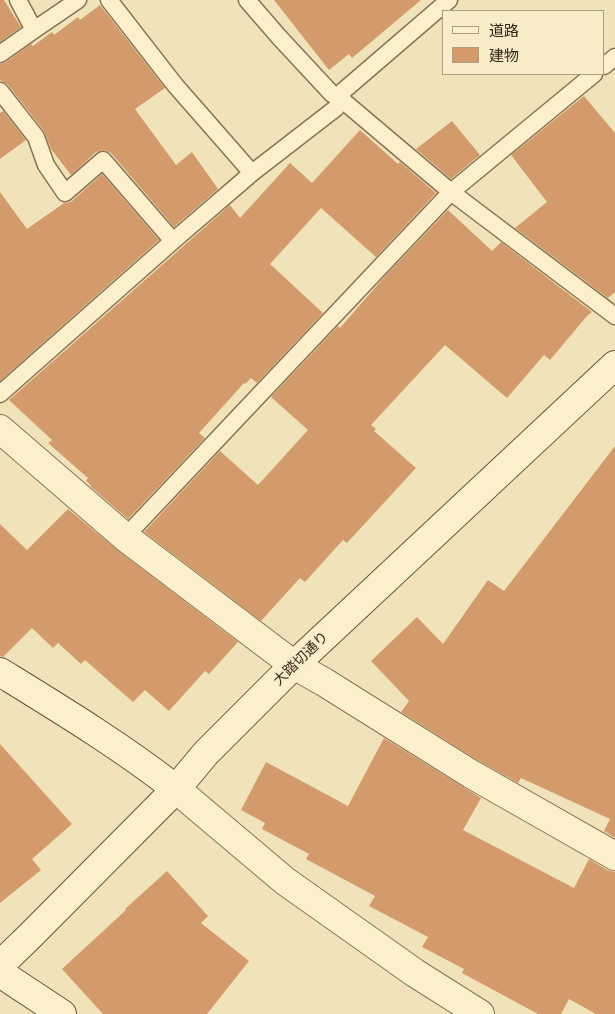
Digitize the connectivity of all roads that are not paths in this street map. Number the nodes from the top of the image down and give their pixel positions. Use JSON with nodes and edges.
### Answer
{"nodes":[{"id":1,"x":18,"y":0,"type":"edge"},
{"id":2,"x":78,"y":0,"type":"edge"},
{"id":3,"x":109,"y":0,"type":"edge"},
{"id":4,"x":247,"y":0,"type":"edge"},
{"id":5,"x":443,"y":2,"type":"edge"},
{"id":6,"x":34,"y":30,"type":"junction"},
{"id":7,"x":0,"y":54,"type":"edge"},
{"id":8,"x":615,"y":57,"type":"edge"},
{"id":9,"x":605,"y":65,"type":"edge"},
{"id":10,"x":593,"y":75,"type":"edge"},
{"id":11,"x":0,"y":91,"type":"edge"},
{"id":12,"x":341,"y":100,"type":"junction"},
{"id":13,"x":252,"y":173,"type":"junction"},
{"id":14,"x":451,"y":192,"type":"junction"},
{"id":15,"x":173,"y":241,"type":"junction"},
{"id":16,"x":615,"y":316,"type":"edge"},
{"id":17,"x":615,"y":365,"type":"edge"},
{"id":18,"x":0,"y":394,"type":"edge"},
{"id":19,"x":0,"y":429,"type":"edge"},
{"id":20,"x":125,"y":536,"type":"junction"},
{"id":21,"x":294,"y":665,"type":"junction"},
{"id":22,"x":0,"y":672,"type":"edge"},
{"id":23,"x":176,"y":789,"type":"junction"},
{"id":24,"x":615,"y":856,"type":"edge"},
{"id":25,"x":0,"y":964,"type":"edge"},
{"id":26,"x":0,"y":973,"type":"edge"},
{"id":27,"x":62,"y":1014,"type":"edge"},
{"id":28,"x":480,"y":1014,"type":"edge"}],
"edges":[{"from":1,"to":6,"type":"lane"},
{"from":2,"to":6,"type":"lane"},
{"from":3,"to":13,"type":"lane"},
{"from":4,"to":12,"type":"lane"},
{"from":5,"to":12,"type":"lane"},
{"from":6,"to":7,"type":"lane"},
{"from":8,"to":9,"type":"lane"},
{"from":10,"to":14,"type":"lane"},
{"from":11,"to":15,"type":"lane"},
{"from":12,"to":13,"type":"lane"},
{"from":12,"to":14,"type":"lane"},
{"from":13,"to":15,"type":"lane"},
{"from":14,"to":16,"type":"lane"},
{"from":14,"to":20,"type":"lane"},
{"from":15,"to":18,"type":"lane"},
{"from":17,"to":21,"type":"street","name":"大踏切通り"},
{"from":19,"to":20,"type":"street"},
{"from":20,"to":21,"type":"street"},
{"from":21,"to":23,"type":"street","name":"大踏切通り"},
{"from":21,"to":24,"type":"street"},
{"from":22,"to":23,"type":"street"},
{"from":23,"to":25,"type":"street","name":"大踏切通り"},
{"from":23,"to":28,"type":"street"},
{"from":26,"to":27,"type":"street"}]}
